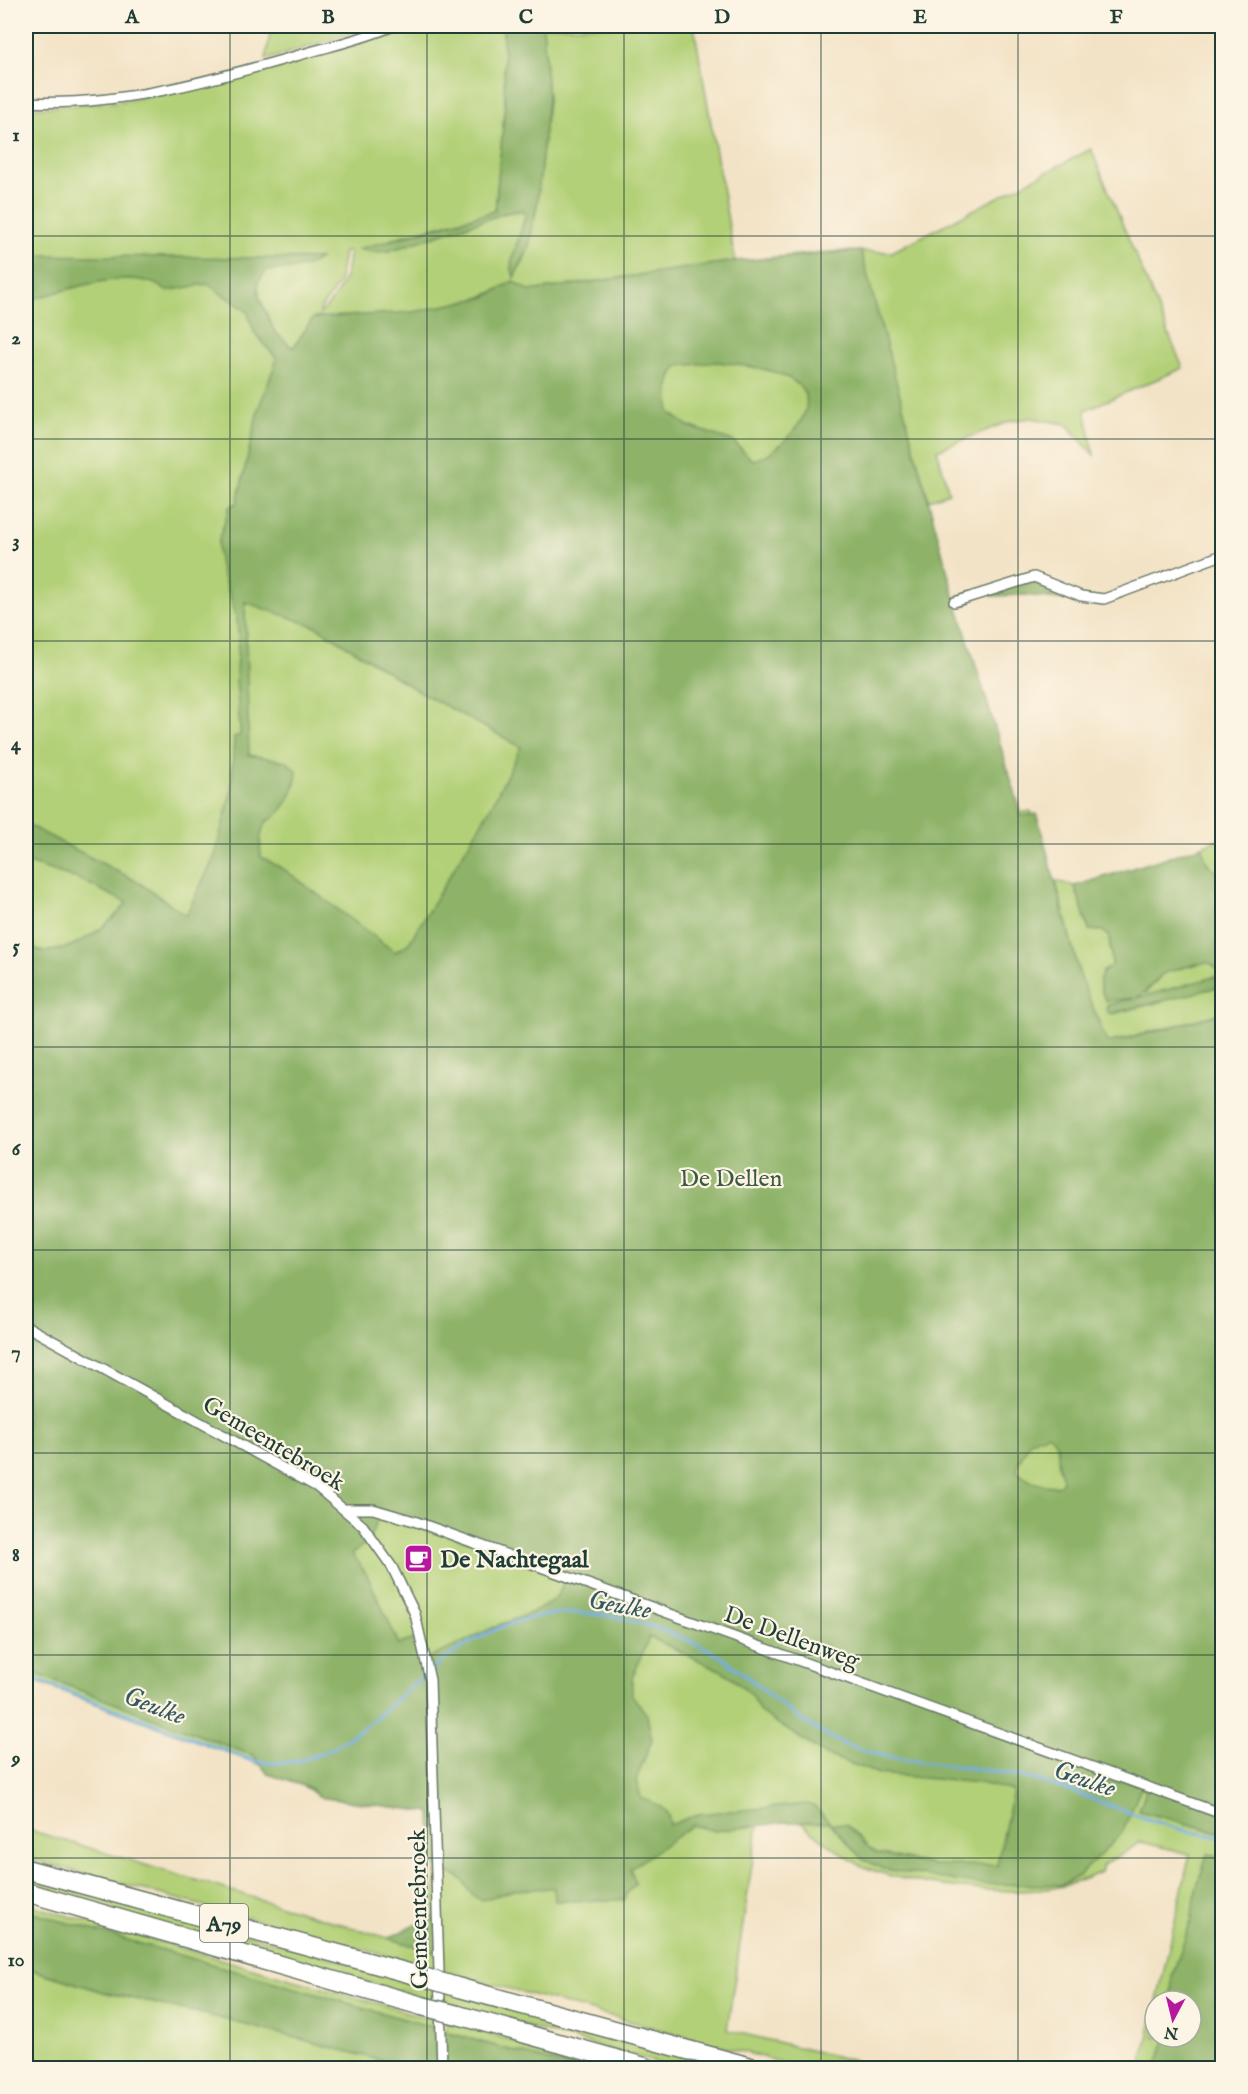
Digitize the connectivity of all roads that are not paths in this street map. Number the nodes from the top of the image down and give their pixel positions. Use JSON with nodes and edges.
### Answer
{"nodes":[{"id":1,"x":393,"y":26,"type":"edge"},
{"id":2,"x":26,"y":102,"type":"edge"},
{"id":3,"x":1222,"y":555,"type":"edge"},
{"id":4,"x":954,"y":602,"type":"dead end"},
{"id":5,"x":26,"y":1326,"type":"edge"},
{"id":6,"x":346,"y":1509,"type":"junction"},
{"id":7,"x":1222,"y":1814,"type":"edge"},
{"id":8,"x":26,"y":1869,"type":"edge"},
{"id":9,"x":26,"y":1892,"type":"edge"},
{"id":10,"x":442,"y":2068,"type":"edge"},
{"id":11,"x":648,"y":2068,"type":"edge"},
{"id":12,"x":754,"y":2068,"type":"edge"}],
"edges":[{"from":1,"to":2,"type":"street"},
{"from":3,"to":4,"type":"street"},
{"from":5,"to":6,"type":"street","name":"Gemeentebroek"},
{"from":6,"to":7,"type":"street","name":"De Dellenweg"},
{"from":6,"to":10,"type":"street","name":"Gemeentebroek"},
{"from":8,"to":12,"type":"highway","number":"A79","bridge":true},
{"from":9,"to":11,"type":"highway","number":"A79","bridge":true}]}
